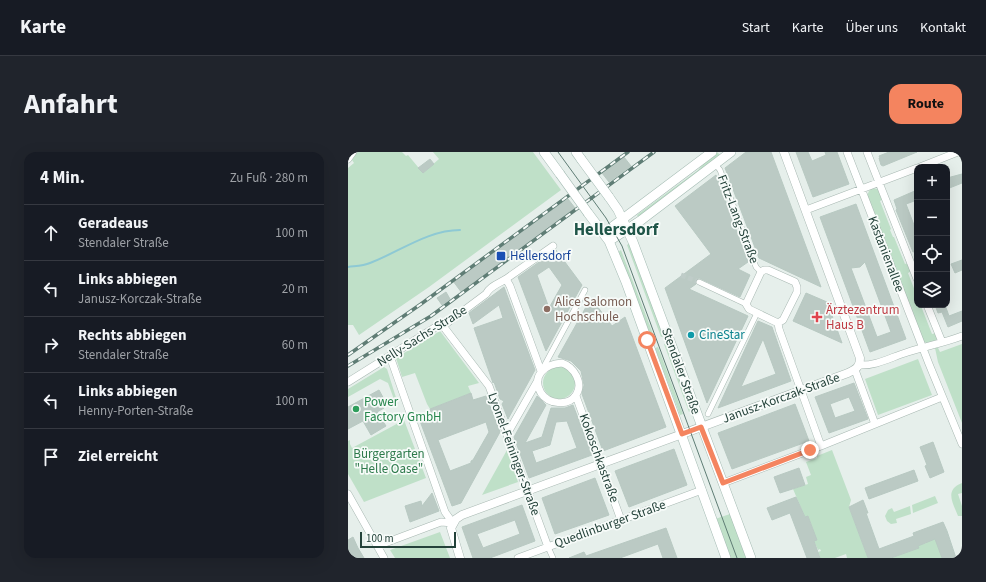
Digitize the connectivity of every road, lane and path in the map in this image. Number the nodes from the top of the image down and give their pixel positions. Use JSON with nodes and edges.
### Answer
{"nodes":[{"id":1,"x":353,"y":152,"type":"edge"},
{"id":2,"x":544,"y":152,"type":"edge"},
{"id":3,"x":712,"y":152,"type":"edge"},
{"id":4,"x":731,"y":152,"type":"edge"},
{"id":5,"x":784,"y":152,"type":"edge"},
{"id":6,"x":847,"y":152,"type":"edge"},
{"id":7,"x":867,"y":152,"type":"edge"},
{"id":8,"x":958,"y":152,"type":"edge"},
{"id":9,"x":579,"y":155,"type":"edge"},
{"id":10,"x":348,"y":159,"type":"edge"},
{"id":11,"x":716,"y":164,"type":"junction"},
{"id":12,"x":928,"y":164,"type":"edge"},
{"id":13,"x":914,"y":170,"type":"edge"},
{"id":14,"x":880,"y":183,"type":"junction"},
{"id":15,"x":862,"y":190,"type":"junction"},
{"id":16,"x":806,"y":210,"type":"junction"},
{"id":17,"x":623,"y":220,"type":"junction"},
{"id":18,"x":628,"y":229,"type":"junction"},
{"id":19,"x":607,"y":237,"type":"junction"},
{"id":20,"x":553,"y":246,"type":"dead end"},
{"id":21,"x":760,"y":272,"type":"junction"},
{"id":22,"x":914,"y":272,"type":"edge"},
{"id":23,"x":506,"y":279,"type":"junction"},
{"id":24,"x":699,"y":282,"type":"tunnel mouth"},
{"id":25,"x":585,"y":290,"type":"dead end"},
{"id":26,"x":746,"y":304,"type":"junction"},
{"id":27,"x":928,"y":308,"type":"edge"},
{"id":28,"x":757,"y":313,"type":"junction"},
{"id":29,"x":778,"y":323,"type":"junction"},
{"id":30,"x":443,"y":326,"type":"junction"},
{"id":31,"x":962,"y":336,"type":"edge"},
{"id":32,"x":942,"y":342,"type":"junction"},
{"id":33,"x":922,"y":348,"type":"junction"},
{"id":34,"x":389,"y":357,"type":"junction"},
{"id":35,"x":857,"y":367,"type":"junction"},
{"id":36,"x":541,"y":371,"type":"junction"},
{"id":37,"x":538,"y":380,"type":"junction"},
{"id":38,"x":348,"y":382,"type":"edge"},
{"id":39,"x":801,"y":390,"type":"junction"},
{"id":40,"x":576,"y":396,"type":"junction"},
{"id":41,"x":942,"y":397,"type":"junction"},
{"id":42,"x":708,"y":414,"type":"dead end"},
{"id":43,"x":875,"y":424,"type":"junction"},
{"id":44,"x":701,"y":427,"type":"junction"},
{"id":45,"x":506,"y":431,"type":"junction"},
{"id":46,"x":682,"y":434,"type":"junction"},
{"id":47,"x":960,"y":434,"type":"edge"},
{"id":48,"x":962,"y":444,"type":"edge"},
{"id":49,"x":821,"y":446,"type":"junction"},
{"id":50,"x":601,"y":464,"type":"junction"},
{"id":51,"x":723,"y":483,"type":"junction"},
{"id":52,"x":702,"y":490,"type":"junction"},
{"id":53,"x":527,"y":491,"type":"junction"},
{"id":54,"x":348,"y":494,"type":"edge"},
{"id":55,"x":350,"y":502,"type":"edge"},
{"id":56,"x":621,"y":520,"type":"junction"},
{"id":57,"x":453,"y":524,"type":"junction"},
{"id":58,"x":377,"y":546,"type":"junction"},
{"id":59,"x":548,"y":547,"type":"junction"},
{"id":60,"x":384,"y":558,"type":"edge"},
{"id":61,"x":460,"y":558,"type":"edge"},
{"id":62,"x":518,"y":558,"type":"edge"},
{"id":63,"x":553,"y":558,"type":"edge"},
{"id":64,"x":726,"y":558,"type":"edge"},
{"id":65,"x":751,"y":558,"type":"edge"}],
"edges":[{"from":1,"to":10,"type":"street"},
{"from":2,"to":19,"type":"main road","name":"Stendaler Straße","bridge":true},
{"from":3,"to":17,"type":"main road"},
{"from":4,"to":11,"type":"main road"},
{"from":5,"to":16,"type":"street"},
{"from":6,"to":15,"type":"street","name":"Kastanienallee"},
{"from":7,"to":14,"type":"street","name":"Kastanienallee"},
{"from":8,"to":12,"type":"street"},
{"from":9,"to":17,"type":"main road","name":"Stendaler Straße","bridge":true},
{"from":11,"to":18,"type":"main road"},
{"from":11,"to":21,"type":"street","name":"Fritz-Lang-Straße"},
{"from":13,"to":14,"type":"street"},
{"from":14,"to":15,"type":"street"},
{"from":14,"to":22,"type":"street","name":"Kastanienallee"},
{"from":15,"to":16,"type":"street"},
{"from":15,"to":33,"type":"street","name":"Kastanienallee"},
{"from":16,"to":35,"type":"street"},
{"from":17,"to":18,"type":"main road","name":"Stendaler Straße"},
{"from":17,"to":19,"type":"main road"},
{"from":18,"to":19,"type":"main road"},
{"from":18,"to":44,"type":"main road","name":"Stendaler Straße"},
{"from":19,"to":46,"type":"main road","name":"Stendaler Straße"},
{"from":20,"to":23,"type":"street","name":"Nelly-Sachs-Straße"},
{"from":21,"to":26,"type":"street"},
{"from":21,"to":29,"type":"street"},
{"from":23,"to":30,"type":"street","name":"Nelly-Sachs-Straße"},
{"from":23,"to":36,"type":"street"},
{"from":24,"to":26,"type":"street"},
{"from":25,"to":36,"type":"street"},
{"from":26,"to":28,"type":"street"},
{"from":27,"to":32,"type":"street"},
{"from":28,"to":29,"type":"street"},
{"from":28,"to":42,"type":"street"},
{"from":29,"to":39,"type":"street"},
{"from":30,"to":34,"type":"street","name":"Nelly-Sachs-Straße"},
{"from":30,"to":45,"type":"street","name":"Lyonel-Feininger-Straße"},
{"from":31,"to":32,"type":"street"},
{"from":32,"to":33,"type":"street"},
{"from":33,"to":35,"type":"street"},
{"from":33,"to":41,"type":"street","name":"Kastanienallee"},
{"from":34,"to":38,"type":"street","name":"Nelly-Sachs-Straße"},
{"from":34,"to":57,"type":"street"},
{"from":35,"to":39,"type":"street","name":"Janusz-Korczak-Straße"},
{"from":35,"to":43,"type":"street"},
{"from":36,"to":37,"type":"street"},
{"from":36,"to":40,"type":"street","name":"Kokoschkastraße"},
{"from":37,"to":40,"type":"street","name":"Kokoschkastraße"},
{"from":37,"to":45,"type":"street"},
{"from":39,"to":44,"type":"street","name":"Janusz-Korczak-Straße"},
{"from":39,"to":49,"type":"street"},
{"from":40,"to":50,"type":"street","name":"Kokoschkastraße"},
{"from":41,"to":43,"type":"street"},
{"from":41,"to":47,"type":"street","name":"Kastanienallee"},
{"from":43,"to":49,"type":"street"},
{"from":44,"to":46,"type":"street","name":"Janusz-Korczak-Straße"},
{"from":44,"to":51,"type":"main road","name":"Stendaler Straße"},
{"from":45,"to":53,"type":"street","name":"Lyonel-Feininger-Straße"},
{"from":46,"to":50,"type":"street","name":"Janusz-Korczak-Straße"},
{"from":46,"to":52,"type":"main road","name":"Stendaler Straße"},
{"from":47,"to":48,"type":"street","name":"Kastanienallee"},
{"from":49,"to":51,"type":"street"},
{"from":50,"to":53,"type":"street","name":"Janusz-Korczak-Straße"},
{"from":50,"to":56,"type":"street","name":"Kokoschkastraße"},
{"from":51,"to":65,"type":"main road","name":"Stendaler Straße"},
{"from":52,"to":56,"type":"street","name":"Quedlinburger Straße"},
{"from":52,"to":64,"type":"main road","name":"Stendaler Straße"},
{"from":53,"to":57,"type":"street","name":"Janusz-Korczak-Straße"},
{"from":53,"to":59,"type":"street","name":"Lyonel-Feininger-Straße"},
{"from":54,"to":55,"type":"street"},
{"from":55,"to":58,"type":"street"},
{"from":56,"to":59,"type":"street","name":"Quedlinburger Straße"},
{"from":57,"to":58,"type":"street"},
{"from":57,"to":61,"type":"street"},
{"from":58,"to":60,"type":"street"},
{"from":59,"to":62,"type":"street","name":"Quedlinburger Straße"},
{"from":59,"to":63,"type":"street"}]}
